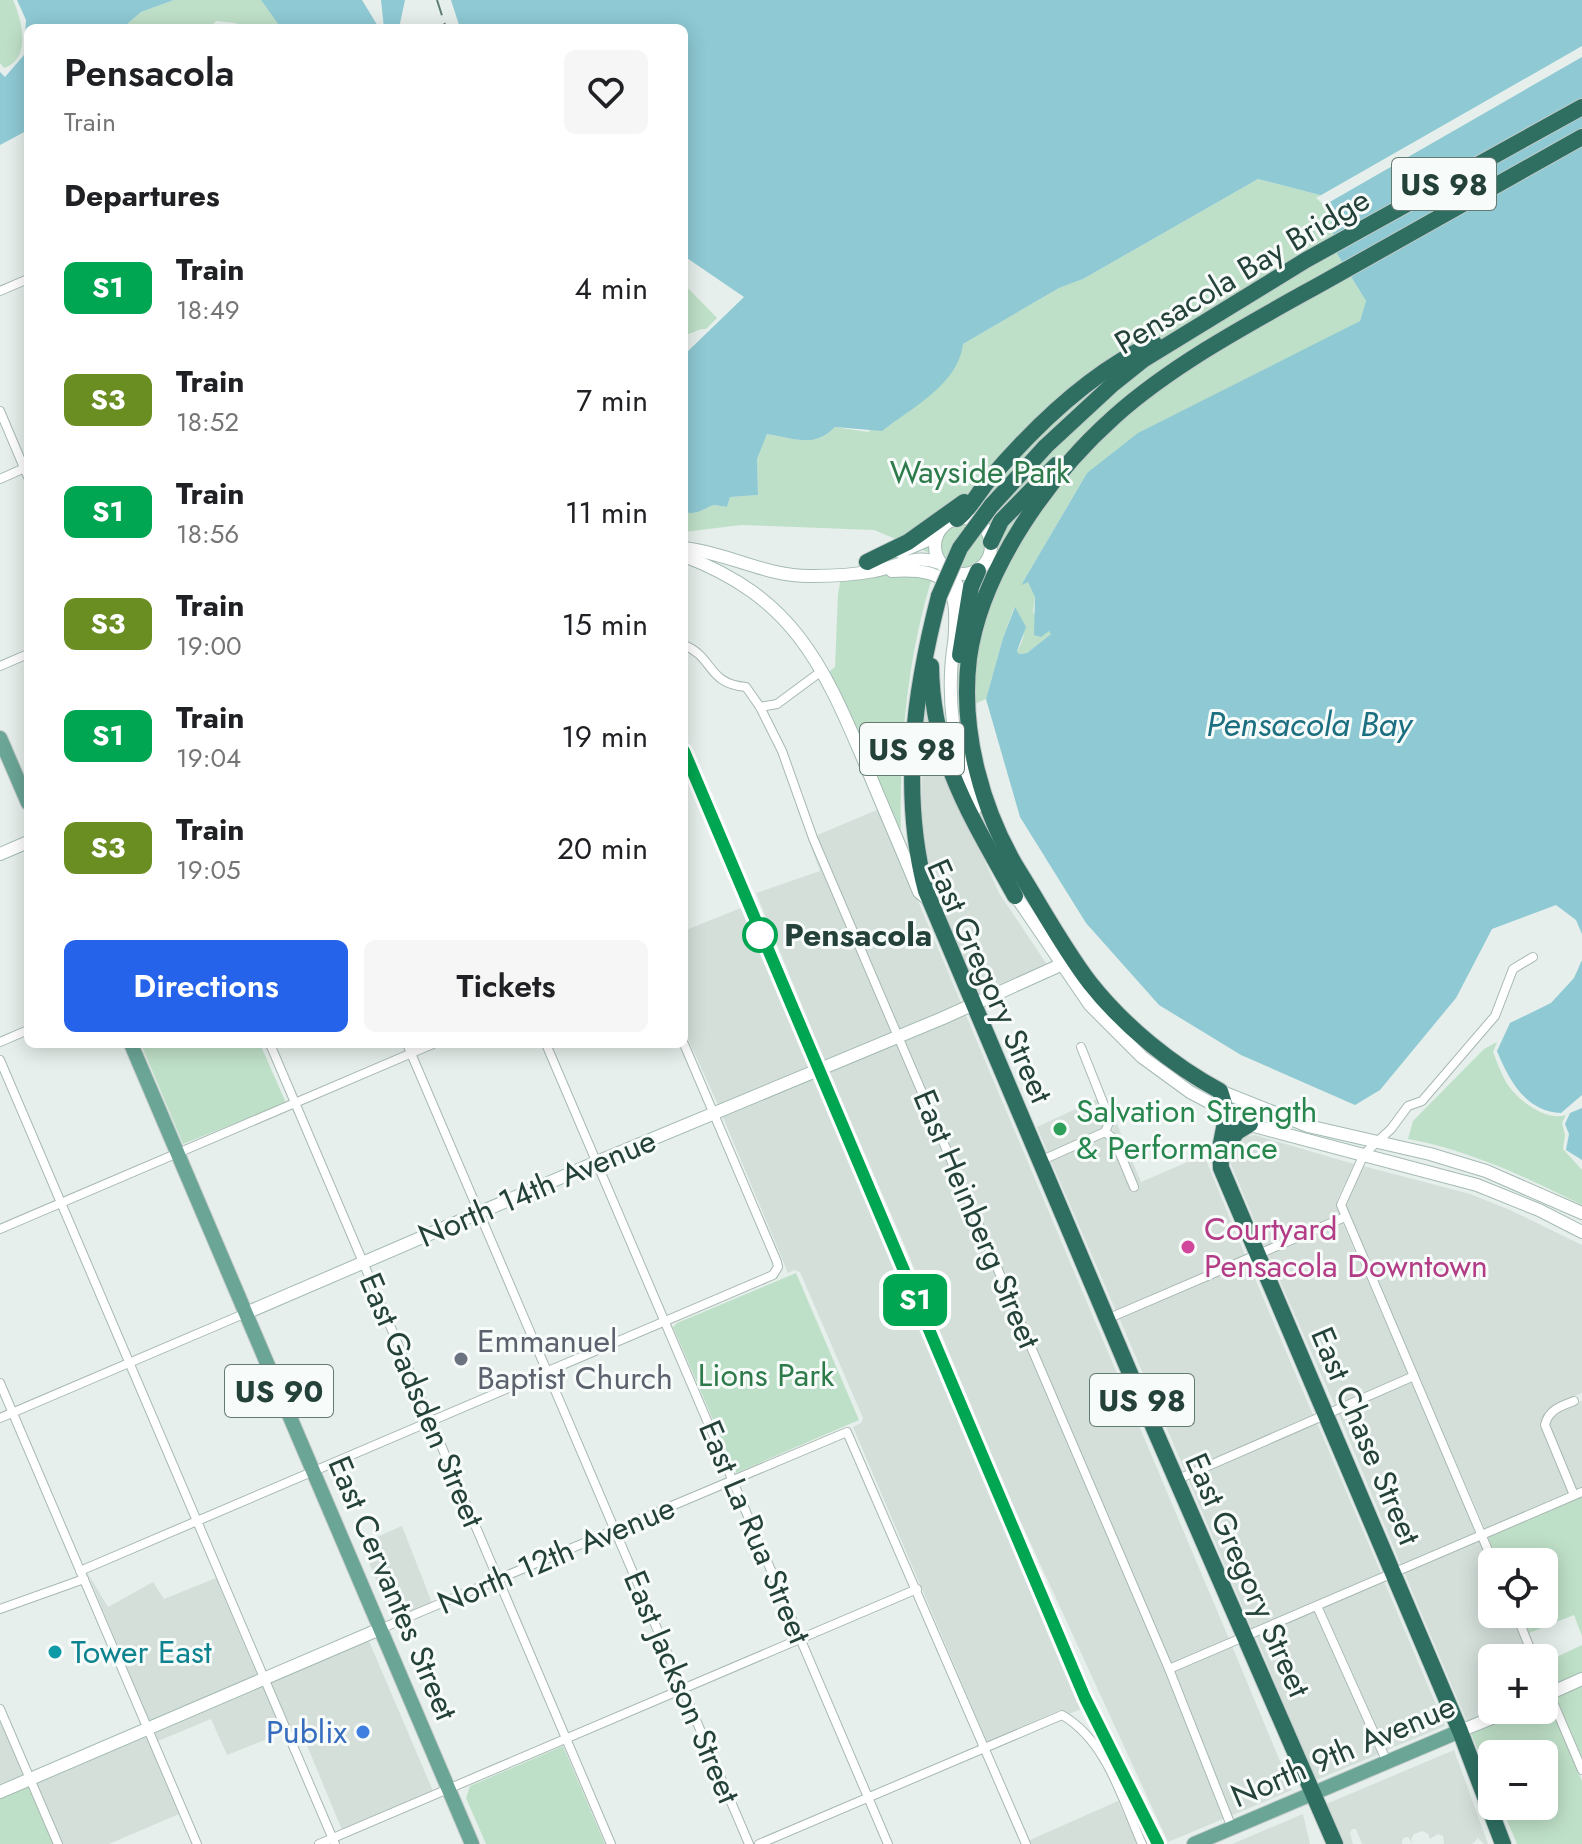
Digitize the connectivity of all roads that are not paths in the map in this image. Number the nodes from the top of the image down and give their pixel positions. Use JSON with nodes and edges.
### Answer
{"nodes":[{"id":1,"x":1582,"y":107,"type":"edge"},
{"id":2,"x":1582,"y":137,"type":"edge"},
{"id":3,"x":24,"y":281,"type":"edge"},
{"id":4,"x":0,"y":291,"type":"edge"},
{"id":5,"x":1206,"y":319,"type":"junction"},
{"id":6,"x":0,"y":411,"type":"edge"},
{"id":7,"x":1114,"y":417,"type":"junction"},
{"id":8,"x":24,"y":464,"type":"edge"},
{"id":9,"x":24,"y":472,"type":"edge"},
{"id":10,"x":0,"y":479,"type":"edge"},
{"id":11,"x":986,"y":482,"type":"junction"},
{"id":12,"x":957,"y":519,"type":"junction"},
{"id":13,"x":937,"y":536,"type":"junction"},
{"id":14,"x":991,"y":542,"type":"junction"},
{"id":15,"x":688,"y":549,"type":"edge"},
{"id":16,"x":688,"y":558,"type":"edge"},
{"id":17,"x":940,"y":563,"type":"junction"},
{"id":18,"x":868,"y":567,"type":"junction"},
{"id":19,"x":978,"y":571,"type":"junction"},
{"id":20,"x":951,"y":572,"type":"junction"},
{"id":21,"x":931,"y":628,"type":"junction"},
{"id":22,"x":954,"y":646,"type":"junction"},
{"id":23,"x":688,"y":647,"type":"edge"},
{"id":24,"x":24,"y":656,"type":"edge"},
{"id":25,"x":0,"y":666,"type":"edge"},
{"id":26,"x":823,"y":670,"type":"junction"},
{"id":27,"x":760,"y":707,"type":"junction"},
{"id":28,"x":0,"y":738,"type":"edge"},
{"id":29,"x":24,"y":794,"type":"edge"},
{"id":30,"x":988,"y":807,"type":"junction"},
{"id":31,"x":24,"y":844,"type":"edge"},
{"id":32,"x":0,"y":854,"type":"edge"},
{"id":33,"x":1015,"y":896,"type":"junction"},
{"id":34,"x":930,"y":904,"type":"junction"},
{"id":35,"x":1533,"y":957,"type":"dead end"},
{"id":36,"x":1067,"y":962,"type":"junction"},
{"id":37,"x":972,"y":1005,"type":"junction"},
{"id":38,"x":24,"y":1032,"type":"edge"},
{"id":39,"x":898,"y":1036,"type":"junction"},
{"id":40,"x":0,"y":1042,"type":"edge"},
{"id":41,"x":1081,"y":1047,"type":"dead end"},
{"id":42,"x":133,"y":1048,"type":"edge"},
{"id":43,"x":272,"y":1048,"type":"edge"},
{"id":44,"x":409,"y":1048,"type":"edge"},
{"id":45,"x":424,"y":1048,"type":"edge"},
{"id":46,"x":548,"y":1048,"type":"edge"},
{"id":47,"x":686,"y":1048,"type":"edge"},
{"id":48,"x":411,"y":1054,"type":"junction"},
{"id":49,"x":0,"y":1060,"type":"edge"},
{"id":50,"x":1220,"y":1091,"type":"junction"},
{"id":51,"x":295,"y":1103,"type":"junction"},
{"id":52,"x":1227,"y":1113,"type":"junction"},
{"id":53,"x":714,"y":1114,"type":"junction"},
{"id":54,"x":1250,"y":1124,"type":"junction"},
{"id":55,"x":1105,"y":1132,"type":"junction"},
{"id":56,"x":1377,"y":1142,"type":"junction"},
{"id":57,"x":178,"y":1153,"type":"junction"},
{"id":58,"x":1364,"y":1154,"type":"junction"},
{"id":59,"x":1219,"y":1157,"type":"junction"},
{"id":60,"x":1040,"y":1161,"type":"junction"},
{"id":61,"x":597,"y":1162,"type":"junction"},
{"id":62,"x":1134,"y":1187,"type":"dead end"},
{"id":63,"x":61,"y":1203,"type":"junction"},
{"id":64,"x":1564,"y":1204,"type":"junction"},
{"id":65,"x":479,"y":1212,"type":"junction"},
{"id":66,"x":1582,"y":1213,"type":"edge"},
{"id":67,"x":1345,"y":1217,"type":"junction"},
{"id":68,"x":1556,"y":1218,"type":"junction"},
{"id":69,"x":0,"y":1229,"type":"edge"},
{"id":70,"x":1582,"y":1232,"type":"edge"},
{"id":71,"x":1258,"y":1254,"type":"junction"},
{"id":72,"x":363,"y":1262,"type":"junction"},
{"id":73,"x":246,"y":1313,"type":"junction"},
{"id":74,"x":1107,"y":1319,"type":"junction"},
{"id":75,"x":665,"y":1321,"type":"junction"},
{"id":76,"x":129,"y":1363,"type":"junction"},
{"id":77,"x":547,"y":1371,"type":"junction"},
{"id":78,"x":1414,"y":1376,"type":"junction"},
{"id":79,"x":0,"y":1383,"type":"edge"},
{"id":80,"x":1574,"y":1401,"type":"dead end"},
{"id":81,"x":13,"y":1413,"type":"junction"},
{"id":82,"x":1326,"y":1414,"type":"junction"},
{"id":83,"x":0,"y":1418,"type":"edge"},
{"id":84,"x":431,"y":1421,"type":"junction"},
{"id":85,"x":313,"y":1471,"type":"junction"},
{"id":86,"x":732,"y":1480,"type":"junction"},
{"id":87,"x":1176,"y":1480,"type":"junction"},
{"id":88,"x":1578,"y":1494,"type":"edge"},
{"id":89,"x":197,"y":1520,"type":"junction"},
{"id":90,"x":615,"y":1530,"type":"junction"},
{"id":91,"x":1482,"y":1535,"type":"junction"},
{"id":92,"x":1487,"y":1548,"type":"edge"},
{"id":93,"x":1394,"y":1572,"type":"junction"},
{"id":94,"x":82,"y":1575,"type":"junction"},
{"id":95,"x":499,"y":1580,"type":"junction"},
{"id":96,"x":917,"y":1589,"type":"junction"},
{"id":97,"x":1317,"y":1606,"type":"junction"},
{"id":98,"x":0,"y":1609,"type":"edge"},
{"id":99,"x":380,"y":1629,"type":"junction"},
{"id":100,"x":1244,"y":1637,"type":"junction"},
{"id":101,"x":801,"y":1639,"type":"junction"},
{"id":102,"x":1169,"y":1669,"type":"junction"},
{"id":103,"x":264,"y":1679,"type":"junction"},
{"id":104,"x":1582,"y":1679,"type":"edge"},
{"id":105,"x":1558,"y":1686,"type":"edge"},
{"id":106,"x":683,"y":1688,"type":"junction"},
{"id":107,"x":0,"y":1709,"type":"edge"},
{"id":108,"x":1558,"y":1717,"type":"edge"},
{"id":109,"x":1478,"y":1724,"type":"edge"},
{"id":110,"x":148,"y":1729,"type":"junction"},
{"id":111,"x":1460,"y":1731,"type":"junction"},
{"id":112,"x":566,"y":1738,"type":"junction"},
{"id":113,"x":985,"y":1747,"type":"junction"},
{"id":114,"x":1387,"y":1762,"type":"junction"},
{"id":115,"x":1582,"y":1770,"type":"edge"},
{"id":116,"x":1478,"y":1775,"type":"edge"},
{"id":117,"x":30,"y":1779,"type":"junction"},
{"id":118,"x":448,"y":1789,"type":"junction"},
{"id":119,"x":0,"y":1792,"type":"edge"},
{"id":120,"x":1314,"y":1793,"type":"junction"},
{"id":121,"x":868,"y":1797,"type":"junction"},
{"id":122,"x":1495,"y":1820,"type":"edge"},
{"id":123,"x":1499,"y":1820,"type":"edge"},
{"id":124,"x":1232,"y":1828,"type":"junction"},
{"id":125,"x":334,"y":1841,"type":"edge"},
{"id":126,"x":58,"y":1844,"type":"edge"},
{"id":127,"x":197,"y":1844,"type":"edge"},
{"id":128,"x":319,"y":1844,"type":"edge"},
{"id":129,"x":472,"y":1844,"type":"edge"},
{"id":130,"x":611,"y":1844,"type":"edge"},
{"id":131,"x":749,"y":1844,"type":"edge"},
{"id":132,"x":759,"y":1844,"type":"edge"},
{"id":133,"x":888,"y":1844,"type":"edge"},
{"id":134,"x":1026,"y":1844,"type":"edge"},
{"id":135,"x":1142,"y":1844,"type":"edge"},
{"id":136,"x":1194,"y":1844,"type":"edge"},
{"id":137,"x":1335,"y":1844,"type":"edge"},
{"id":138,"x":1503,"y":1844,"type":"edge"},
{"id":139,"x":1511,"y":1844,"type":"edge"}],
"edges":[{"from":1,"to":5,"type":"highway","name":"Pensacola Bay Bridge","number":"US 98"},
{"from":2,"to":7,"type":"highway","name":"Pensacola Bay Bridge","number":"US 98"},
{"from":3,"to":4,"type":"street"},
{"from":5,"to":11,"type":"highway"},
{"from":5,"to":21,"type":"highway","name":"Pensacola Bay Bridge","number":"US 98","bridge":true},
{"from":6,"to":8,"type":"street"},
{"from":7,"to":14,"type":"highway"},
{"from":7,"to":30,"type":"highway","name":"Pensacola Bay Bridge","number":"US 98"},
{"from":9,"to":10,"type":"street"},
{"from":11,"to":12,"type":"highway"},
{"from":11,"to":18,"type":"highway"},
{"from":12,"to":13,"type":"street"},
{"from":12,"to":14,"type":"street"},
{"from":13,"to":17,"type":"street"},
{"from":13,"to":18,"type":"street"},
{"from":14,"to":19,"type":"street"},
{"from":15,"to":18,"type":"street"},
{"from":16,"to":26,"type":"street","name":"East Gregory Street"},
{"from":17,"to":18,"type":"street"},
{"from":17,"to":20,"type":"street"},
{"from":18,"to":22,"type":"street"},
{"from":19,"to":20,"type":"street"},
{"from":19,"to":30,"type":"highway"},
{"from":20,"to":22,"type":"street"},
{"from":21,"to":33,"type":"highway"},
{"from":21,"to":34,"type":"highway","name":"Pensacola Bay Bridge","number":"US 98"},
{"from":22,"to":33,"type":"street"},
{"from":23,"to":27,"type":"street","name":"East Heinberg Street"},
{"from":24,"to":25,"type":"street"},
{"from":26,"to":27,"type":"street"},
{"from":26,"to":34,"type":"street","name":"East Gregory Street"},
{"from":27,"to":39,"type":"street","name":"East Heinberg Street"},
{"from":28,"to":29,"type":"main road"},
{"from":30,"to":36,"type":"highway","name":"Pensacola Bay Bridge","number":"US 98"},
{"from":31,"to":32,"type":"street"},
{"from":33,"to":36,"type":"street"},
{"from":34,"to":37,"type":"highway","name":"East Gregory Street","number":"US 98"},
{"from":35,"to":56,"type":"street"},
{"from":36,"to":37,"type":"street","name":"North 14th Avenue"},
{"from":36,"to":50,"type":"highway","number":"US 98"},
{"from":36,"to":52,"type":"street"},
{"from":37,"to":39,"type":"street","name":"North 14th Avenue"},
{"from":37,"to":60,"type":"highway","name":"East Gregory Street","number":"US 98"},
{"from":38,"to":40,"type":"street"},
{"from":39,"to":53,"type":"street","name":"North 14th Avenue"},
{"from":39,"to":102,"type":"street","name":"East Heinberg Street"},
{"from":41,"to":55,"type":"street"},
{"from":42,"to":57,"type":"main road","name":"East Cervantes Street","number":"US 90"},
{"from":43,"to":51,"type":"street","name":"East Gadsden Street"},
{"from":44,"to":48,"type":"street","name":"East Jackson Street"},
{"from":45,"to":48,"type":"street"},
{"from":46,"to":61,"type":"street","name":"East La Rua Street"},
{"from":47,"to":53,"type":"street"},
{"from":48,"to":51,"type":"street"},
{"from":48,"to":65,"type":"street","name":"East Jackson Street"},
{"from":49,"to":63,"type":"street"},
{"from":50,"to":52,"type":"highway","name":"East Chase Street"},
{"from":50,"to":56,"type":"street"},
{"from":51,"to":57,"type":"street"},
{"from":51,"to":72,"type":"street","name":"East Gadsden Street"},
{"from":52,"to":54,"type":"street"},
{"from":52,"to":59,"type":"highway","name":"East Chase Street"},
{"from":53,"to":61,"type":"street","name":"North 14th Avenue"},
{"from":53,"to":75,"type":"street"},
{"from":54,"to":58,"type":"street"},
{"from":54,"to":59,"type":"highway"},
{"from":55,"to":60,"type":"street"},
{"from":55,"to":62,"type":"street"},
{"from":56,"to":58,"type":"street"},
{"from":56,"to":64,"type":"street"},
{"from":57,"to":63,"type":"street"},
{"from":57,"to":73,"type":"main road","name":"East Cervantes Street","number":"US 90"},
{"from":58,"to":67,"type":"street"},
{"from":58,"to":68,"type":"street"},
{"from":59,"to":71,"type":"highway","name":"East Chase Street"},
{"from":60,"to":74,"type":"highway","name":"East Gregory Street","number":"US 98"},
{"from":61,"to":65,"type":"street","name":"North 14th Avenue"},
{"from":61,"to":75,"type":"street","name":"East La Rua Street"},
{"from":63,"to":69,"type":"street"},
{"from":63,"to":76,"type":"street"},
{"from":64,"to":66,"type":"street"},
{"from":64,"to":68,"type":"street"},
{"from":65,"to":72,"type":"street","name":"North 14th Avenue"},
{"from":65,"to":77,"type":"street","name":"East Jackson Street"},
{"from":67,"to":71,"type":"street"},
{"from":67,"to":78,"type":"street"},
{"from":68,"to":70,"type":"street"},
{"from":71,"to":74,"type":"street"},
{"from":71,"to":82,"type":"highway","name":"East Chase Street"},
{"from":72,"to":73,"type":"street","name":"North 14th Avenue"},
{"from":72,"to":84,"type":"street","name":"East Gadsden Street"},
{"from":73,"to":76,"type":"street","name":"North 14th Avenue"},
{"from":73,"to":85,"type":"main road","name":"East Cervantes Street","number":"US 90"},
{"from":74,"to":87,"type":"highway","name":"East Gregory Street","number":"US 98"},
{"from":75,"to":77,"type":"street"},
{"from":75,"to":86,"type":"street","name":"East La Rua Street"},
{"from":76,"to":81,"type":"street","name":"North 14th Avenue"},
{"from":76,"to":89,"type":"street"},
{"from":77,"to":84,"type":"street"},
{"from":77,"to":90,"type":"street","name":"East Jackson Street"},
{"from":78,"to":82,"type":"street"},
{"from":78,"to":91,"type":"street"},
{"from":79,"to":81,"type":"street"},
{"from":80,"to":88,"type":"street"},
{"from":81,"to":83,"type":"street","name":"North 14th Avenue"},
{"from":81,"to":94,"type":"street"},
{"from":82,"to":87,"type":"street"},
{"from":82,"to":93,"type":"highway","name":"East Chase Street"},
{"from":84,"to":85,"type":"street"},
{"from":84,"to":95,"type":"street","name":"East Gadsden Street"},
{"from":85,"to":89,"type":"street"},
{"from":85,"to":99,"type":"main road","name":"East Cervantes Street","number":"US 90"},
{"from":86,"to":90,"type":"street","name":"North 12th Avenue"},
{"from":86,"to":96,"type":"street","name":"North 12th Avenue"},
{"from":86,"to":101,"type":"street","name":"East La Rua Street"},
{"from":87,"to":100,"type":"highway","name":"East Gregory Street","number":"US 98"},
{"from":88,"to":91,"type":"street"},
{"from":89,"to":94,"type":"street"},
{"from":89,"to":103,"type":"street"},
{"from":90,"to":95,"type":"street","name":"North 12th Avenue"},
{"from":90,"to":106,"type":"street","name":"East Jackson Street"},
{"from":91,"to":92,"type":"street"},
{"from":91,"to":93,"type":"street"},
{"from":93,"to":97,"type":"street"},
{"from":93,"to":111,"type":"highway","name":"East Chase Street"},
{"from":94,"to":98,"type":"street"},
{"from":94,"to":110,"type":"street"},
{"from":95,"to":99,"type":"street","name":"North 12th Avenue"},
{"from":95,"to":112,"type":"street","name":"East Gadsden Street"},
{"from":96,"to":101,"type":"street"},
{"from":96,"to":113,"type":"street"},
{"from":97,"to":100,"type":"street"},
{"from":97,"to":114,"type":"street"},
{"from":99,"to":103,"type":"street","name":"North 12th Avenue"},
{"from":99,"to":118,"type":"main road","name":"East Cervantes Street","number":"US 90"},
{"from":100,"to":102,"type":"street"},
{"from":100,"to":120,"type":"highway","name":"East Gregory Street","number":"US 98"},
{"from":101,"to":106,"type":"street"},
{"from":101,"to":121,"type":"street","name":"East La Rua Street"},
{"from":102,"to":124,"type":"street","name":"East Heinberg Street"},
{"from":103,"to":110,"type":"street","name":"North 12th Avenue"},
{"from":103,"to":125,"type":"street"},
{"from":104,"to":105,"type":"street"},
{"from":106,"to":112,"type":"street"},
{"from":106,"to":131,"type":"street","name":"East Jackson Street"},
{"from":107,"to":117,"type":"street"},
{"from":108,"to":115,"type":"street"},
{"from":109,"to":111,"type":"street","name":"North 9th Avenue"},
{"from":110,"to":117,"type":"street","name":"North 12th Avenue"},
{"from":110,"to":127,"type":"street"},
{"from":111,"to":114,"type":"main road","name":"North 9th Avenue"},
{"from":111,"to":116,"type":"highway","name":"East Chase Street"},
{"from":112,"to":118,"type":"street"},
{"from":112,"to":130,"type":"street","name":"East Gadsden Street"},
{"from":113,"to":121,"type":"street"},
{"from":113,"to":134,"type":"street"},
{"from":113,"to":135,"type":"street"},
{"from":114,"to":120,"type":"main road","name":"North 9th Avenue"},
{"from":117,"to":119,"type":"street","name":"North 12th Avenue"},
{"from":117,"to":126,"type":"street"},
{"from":118,"to":125,"type":"street"},
{"from":118,"to":129,"type":"main road","name":"East Cervantes Street","number":"US 90"},
{"from":120,"to":124,"type":"main road","name":"North 9th Avenue"},
{"from":120,"to":137,"type":"highway","name":"East Gregory Street"},
{"from":121,"to":132,"type":"street"},
{"from":121,"to":133,"type":"street","name":"East La Rua Street"},
{"from":122,"to":138,"type":"highway","name":"East Chase Street"},
{"from":123,"to":139,"type":"main road","name":"East Chase Street"},
{"from":124,"to":136,"type":"main road","name":"North 9th Avenue"},
{"from":125,"to":128,"type":"street"}]}
